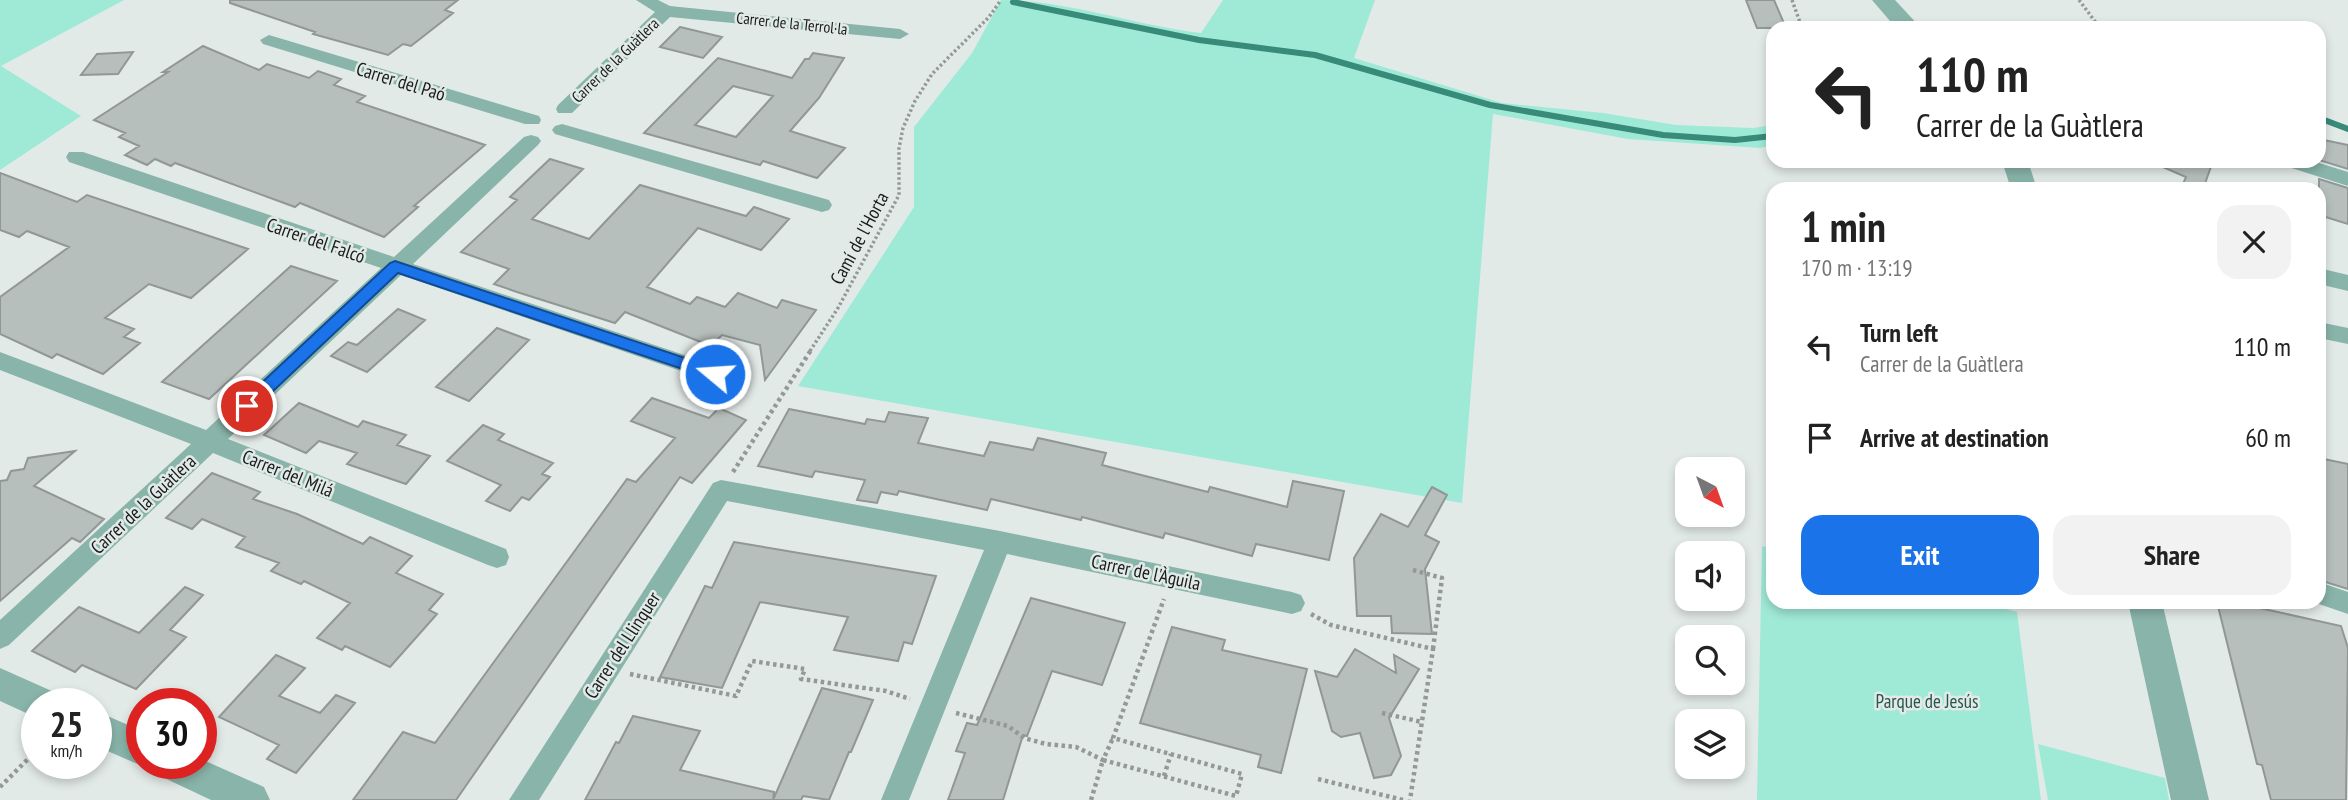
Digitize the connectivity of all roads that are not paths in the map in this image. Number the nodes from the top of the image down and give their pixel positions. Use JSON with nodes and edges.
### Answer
{"nodes":[{"id":1,"x":645,"y":0,"type":"edge"},
{"id":2,"x":1883,"y":0,"type":"edge"},
{"id":3,"x":666,"y":11,"type":"junction"},
{"id":4,"x":1902,"y":21,"type":"edge"},
{"id":5,"x":900,"y":34,"type":"dead end"},
{"id":6,"x":269,"y":40,"type":"dead end"},
{"id":7,"x":565,"y":109,"type":"junction"},
{"id":8,"x":562,"y":130,"type":"junction"},
{"id":9,"x":531,"y":131,"type":"junction"},
{"id":10,"x":76,"y":158,"type":"dead end"},
{"id":11,"x":2314,"y":168,"type":"edge"},
{"id":12,"x":2348,"y":179,"type":"edge"},
{"id":13,"x":822,"y":205,"type":"dead end"},
{"id":14,"x":395,"y":267,"type":"junction"},
{"id":15,"x":2326,"y":278,"type":"edge"},
{"id":16,"x":2348,"y":283,"type":"edge"},
{"id":17,"x":2326,"y":331,"type":"edge"},
{"id":18,"x":2348,"y":336,"type":"edge"},
{"id":19,"x":0,"y":362,"type":"edge"},
{"id":20,"x":715,"y":374,"type":"dead end"},
{"id":21,"x":209,"y":441,"type":"junction"},
{"id":22,"x":721,"y":490,"type":"joint"},
{"id":23,"x":1000,"y":542,"type":"junction"},
{"id":24,"x":497,"y":557,"type":"dead end"},
{"id":25,"x":2326,"y":595,"type":"edge"},
{"id":26,"x":1292,"y":603,"type":"road end"},
{"id":27,"x":2348,"y":603,"type":"edge"},
{"id":28,"x":2148,"y":609,"type":"edge"},
{"id":29,"x":0,"y":637,"type":"edge"},
{"id":30,"x":0,"y":684,"type":"edge"},
{"id":31,"x":21,"y":694,"type":"edge"},
{"id":32,"x":206,"y":779,"type":"edge"},
{"id":33,"x":251,"y":800,"type":"edge"},
{"id":34,"x":523,"y":800,"type":"edge"},
{"id":35,"x":895,"y":800,"type":"edge"},
{"id":36,"x":2190,"y":800,"type":"edge"}],
"edges":[{"from":1,"to":3,"type":"street","name":"Carrer de la Terrol·la"},
{"from":2,"to":4,"type":"street"},
{"from":3,"to":5,"type":"street","name":"Carrer de la Terrol·la"},
{"from":3,"to":7,"type":"street","name":"Carrer de la Guàtlera"},
{"from":6,"to":9,"type":"street","name":"Carrer del Paó"},
{"from":7,"to":8,"type":"street"},
{"from":7,"to":9,"type":"street"},
{"from":8,"to":9,"type":"street"},
{"from":8,"to":13,"type":"street"},
{"from":9,"to":14,"type":"street","name":"Carrer de la Guàtlera"},
{"from":10,"to":14,"type":"street","name":"Carrer del Falcó"},
{"from":11,"to":12,"type":"street"},
{"from":14,"to":20,"type":"street","name":"Carrer del Falcó"},
{"from":14,"to":21,"type":"street","name":"Carrer de la Guàtlera"},
{"from":15,"to":16,"type":"street"},
{"from":17,"to":18,"type":"street"},
{"from":19,"to":21,"type":"street","name":"Carrer del Milá"},
{"from":21,"to":24,"type":"street","name":"Carrer del Milá"},
{"from":21,"to":29,"type":"street","name":"Carrer de la Guàtlera"},
{"from":22,"to":23,"type":"street","name":"Carrer de l'Àguila"},
{"from":22,"to":34,"type":"street","name":"Carrer del Llinquer"},
{"from":23,"to":26,"type":"street","name":"Carrer de l'Àguila"},
{"from":23,"to":35,"type":"street"},
{"from":25,"to":27,"type":"street"},
{"from":28,"to":36,"type":"street"},
{"from":30,"to":31,"type":"street"},
{"from":32,"to":33,"type":"street"}]}
